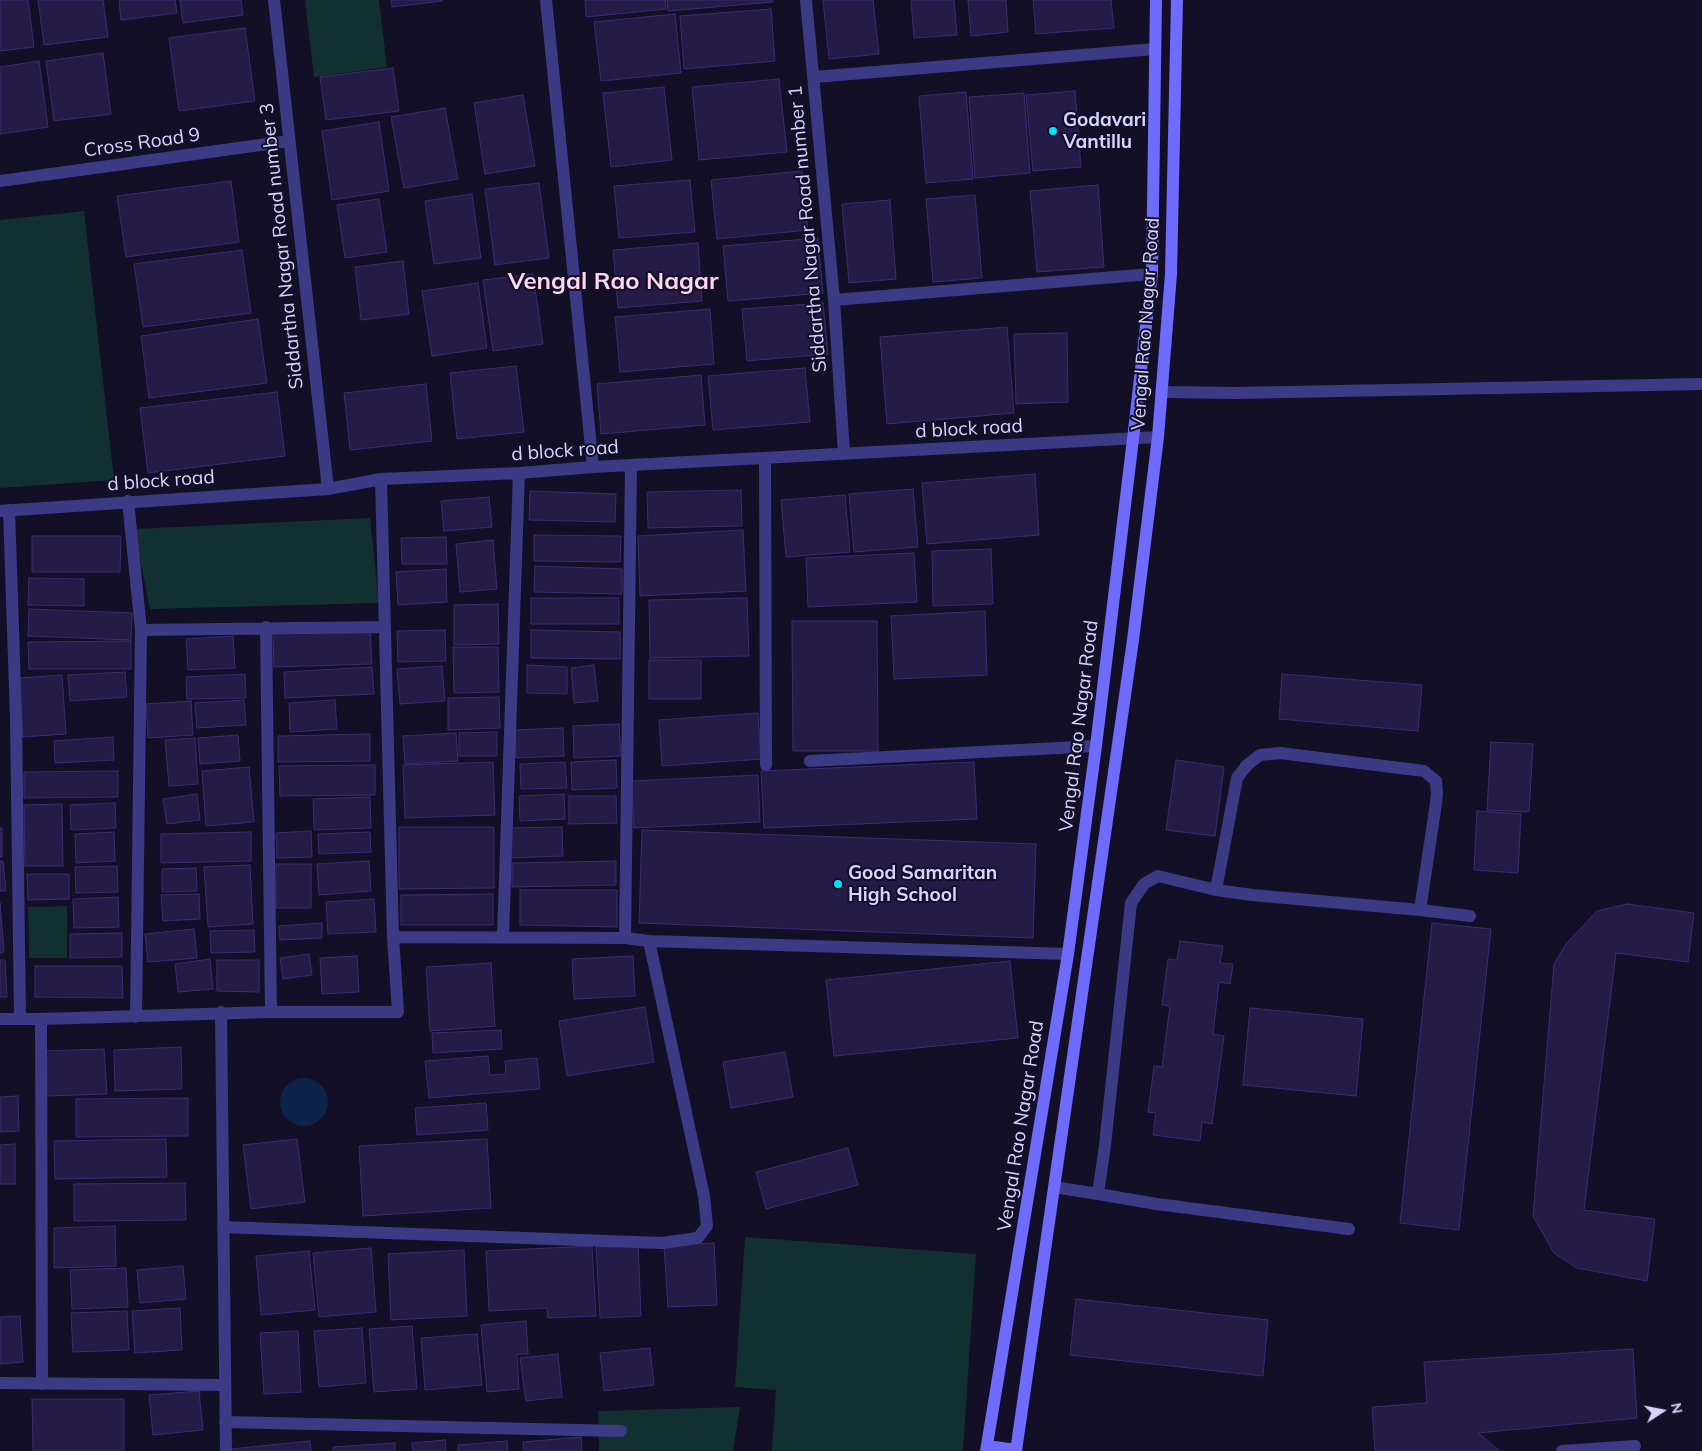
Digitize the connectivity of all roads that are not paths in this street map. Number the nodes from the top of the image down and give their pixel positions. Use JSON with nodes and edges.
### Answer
{"nodes":[{"id":1,"x":274,"y":0,"type":"edge"},
{"id":2,"x":546,"y":0,"type":"edge"},
{"id":3,"x":806,"y":0,"type":"edge"},
{"id":4,"x":1156,"y":0,"type":"edge"},
{"id":5,"x":1176,"y":0,"type":"edge"},
{"id":6,"x":1155,"y":49,"type":"junction"},
{"id":7,"x":814,"y":77,"type":"junction"},
{"id":8,"x":289,"y":141,"type":"junction"},
{"id":9,"x":0,"y":181,"type":"edge"},
{"id":10,"x":1152,"y":274,"type":"junction"},
{"id":11,"x":834,"y":300,"type":"junction"},
{"id":12,"x":1702,"y":384,"type":"edge"},
{"id":13,"x":1161,"y":392,"type":"junction"},
{"id":14,"x":1158,"y":437,"type":"junction"},
{"id":15,"x":1133,"y":439,"type":"junction"},
{"id":16,"x":844,"y":454,"type":"junction"},
{"id":17,"x":765,"y":458,"type":"junction"},
{"id":18,"x":631,"y":466,"type":"junction"},
{"id":19,"x":593,"y":467,"type":"junction"},
{"id":20,"x":518,"y":473,"type":"junction"},
{"id":21,"x":381,"y":479,"type":"junction"},
{"id":22,"x":328,"y":489,"type":"junction"},
{"id":23,"x":128,"y":501,"type":"junction"},
{"id":24,"x":5,"y":511,"type":"edge"},
{"id":25,"x":266,"y":627,"type":"junction"},
{"id":26,"x":385,"y":627,"type":"junction"},
{"id":27,"x":141,"y":630,"type":"junction"},
{"id":28,"x":1096,"y":746,"type":"junction"},
{"id":29,"x":810,"y":761,"type":"dead end"},
{"id":30,"x":766,"y":765,"type":"dead end"},
{"id":31,"x":1216,"y":890,"type":"junction"},
{"id":32,"x":1076,"y":894,"type":"junction"},
{"id":33,"x":1097,"y":896,"type":"junction"},
{"id":34,"x":1420,"y":910,"type":"junction"},
{"id":35,"x":1470,"y":916,"type":"dead end"},
{"id":36,"x":393,"y":936,"type":"junction"},
{"id":37,"x":503,"y":936,"type":"junction"},
{"id":38,"x":625,"y":938,"type":"junction"},
{"id":39,"x":649,"y":941,"type":"junction"},
{"id":40,"x":1068,"y":954,"type":"junction"},
{"id":41,"x":1062,"y":988,"type":"junction"},
{"id":42,"x":1083,"y":990,"type":"junction"},
{"id":43,"x":221,"y":1012,"type":"junction"},
{"id":44,"x":270,"y":1012,"type":"junction"},
{"id":45,"x":136,"y":1017,"type":"junction"},
{"id":46,"x":20,"y":1018,"type":"junction"},
{"id":47,"x":0,"y":1019,"type":"edge"},
{"id":48,"x":41,"y":1019,"type":"junction"},
{"id":49,"x":1054,"y":1188,"type":"junction"},
{"id":50,"x":1098,"y":1194,"type":"junction"},
{"id":51,"x":223,"y":1228,"type":"junction"},
{"id":52,"x":1349,"y":1229,"type":"dead end"},
{"id":53,"x":0,"y":1383,"type":"edge"},
{"id":54,"x":42,"y":1384,"type":"junction"},
{"id":55,"x":225,"y":1385,"type":"junction"},
{"id":56,"x":226,"y":1422,"type":"junction"},
{"id":57,"x":621,"y":1431,"type":"dead end"},
{"id":58,"x":1635,"y":1446,"type":"dead end"},
{"id":59,"x":987,"y":1448,"type":"edge"},
{"id":60,"x":1016,"y":1450,"type":"edge"},
{"id":61,"x":1590,"y":1450,"type":"edge"},
{"id":62,"x":226,"y":1451,"type":"edge"},
{"id":63,"x":1562,"y":1451,"type":"edge"}],
"edges":[{"from":1,"to":8,"type":"street","name":"Siddartha Nagar Road number 3"},
{"from":2,"to":19,"type":"street"},
{"from":3,"to":7,"type":"street","name":"Siddartha Nagar Road number 1"},
{"from":4,"to":6,"type":"main road","name":"Vengal Rao Nagar Road"},
{"from":5,"to":13,"type":"main road","name":"Vengal Rao Nagar Road"},
{"from":6,"to":7,"type":"street"},
{"from":6,"to":10,"type":"main road","name":"Vengal Rao Nagar Road"},
{"from":7,"to":11,"type":"street","name":"Siddartha Nagar Road number 1"},
{"from":8,"to":9,"type":"street","name":"Cross Road 9"},
{"from":8,"to":22,"type":"street","name":"Siddartha Nagar Road number 3"},
{"from":10,"to":11,"type":"street"},
{"from":10,"to":15,"type":"main road","name":"Vengal Rao Nagar Road"},
{"from":11,"to":16,"type":"street","name":"Siddartha Nagar Road number 1"},
{"from":12,"to":13,"type":"street"},
{"from":13,"to":14,"type":"main road","name":"Vengal Rao Nagar Road"},
{"from":14,"to":15,"type":"street","name":"d block road"},
{"from":14,"to":33,"type":"main road","name":"Vengal Rao Nagar Road"},
{"from":15,"to":16,"type":"street","name":"d block road"},
{"from":15,"to":28,"type":"main road","name":"Vengal Rao Nagar Road"},
{"from":16,"to":17,"type":"street","name":"d block road"},
{"from":17,"to":18,"type":"street","name":"d block road"},
{"from":17,"to":30,"type":"street"},
{"from":18,"to":19,"type":"street","name":"d block road"},
{"from":18,"to":38,"type":"street"},
{"from":19,"to":20,"type":"street","name":"d block road"},
{"from":20,"to":21,"type":"street","name":"d block road"},
{"from":20,"to":37,"type":"street"},
{"from":21,"to":22,"type":"street","name":"d block road"},
{"from":21,"to":26,"type":"street"},
{"from":22,"to":23,"type":"street","name":"d block road"},
{"from":23,"to":24,"type":"street","name":"d block road"},
{"from":23,"to":27,"type":"street"},
{"from":24,"to":46,"type":"street"},
{"from":25,"to":26,"type":"street"},
{"from":25,"to":27,"type":"street"},
{"from":25,"to":44,"type":"street"},
{"from":26,"to":36,"type":"street"},
{"from":27,"to":45,"type":"street"},
{"from":28,"to":29,"type":"street"},
{"from":28,"to":32,"type":"main road","name":"Vengal Rao Nagar Road"},
{"from":31,"to":34,"type":"street"},
{"from":31,"to":34,"type":"street"},
{"from":31,"to":50,"type":"street"},
{"from":32,"to":33,"type":"main road"},
{"from":32,"to":40,"type":"main road","name":"Vengal Rao Nagar Road"},
{"from":33,"to":42,"type":"main road","name":"Vengal Rao Nagar Road"},
{"from":34,"to":35,"type":"street"},
{"from":36,"to":37,"type":"street"},
{"from":36,"to":44,"type":"street"},
{"from":37,"to":38,"type":"street"},
{"from":38,"to":39,"type":"street"},
{"from":39,"to":40,"type":"street"},
{"from":39,"to":51,"type":"street"},
{"from":40,"to":41,"type":"main road","name":"Vengal Rao Nagar Road"},
{"from":41,"to":42,"type":"main road"},
{"from":41,"to":59,"type":"main road","name":"Vengal Rao Nagar Road"},
{"from":42,"to":49,"type":"main road","name":"Vengal Rao Nagar Road"},
{"from":43,"to":44,"type":"street"},
{"from":43,"to":45,"type":"street"},
{"from":43,"to":51,"type":"street"},
{"from":45,"to":48,"type":"street"},
{"from":46,"to":47,"type":"street"},
{"from":46,"to":48,"type":"street"},
{"from":48,"to":54,"type":"street"},
{"from":49,"to":50,"type":"street"},
{"from":49,"to":60,"type":"main road","name":"Vengal Rao Nagar Road"},
{"from":50,"to":52,"type":"street"},
{"from":51,"to":55,"type":"street"},
{"from":53,"to":54,"type":"street"},
{"from":54,"to":55,"type":"street"},
{"from":55,"to":56,"type":"street"},
{"from":56,"to":57,"type":"street"},
{"from":56,"to":62,"type":"street"},
{"from":58,"to":61,"type":"street"},
{"from":59,"to":60,"type":"main road"},
{"from":61,"to":63,"type":"street"}]}
